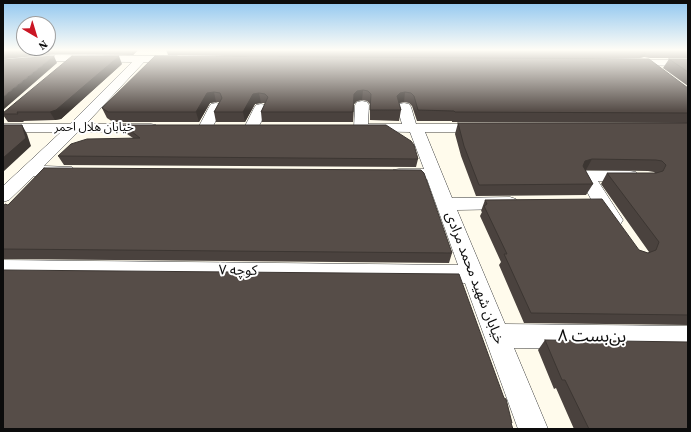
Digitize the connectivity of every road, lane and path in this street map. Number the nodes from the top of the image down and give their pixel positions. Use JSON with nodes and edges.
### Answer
{"nodes":[{"id":1,"x":130,"y":70,"type":"edge"},
{"id":2,"x":657,"y":70,"type":"edge"},
{"id":3,"x":664,"y":76,"type":"edge"},
{"id":4,"x":362,"y":105,"type":"dead end"},
{"id":5,"x":216,"y":107,"type":"edge"},
{"id":6,"x":404,"y":107,"type":"dead end"},
{"id":7,"x":261,"y":108,"type":"edge"},
{"id":8,"x":3,"y":128,"type":"edge"},
{"id":9,"x":74,"y":128,"type":"junction"},
{"id":10,"x":166,"y":128,"type":"edge"},
{"id":11,"x":189,"y":128,"type":"edge"},
{"id":12,"x":205,"y":128,"type":"junction"},
{"id":13,"x":220,"y":128,"type":"edge"},
{"id":14,"x":236,"y":128,"type":"edge"},
{"id":15,"x":251,"y":128,"type":"junction"},
{"id":16,"x":267,"y":128,"type":"edge"},
{"id":17,"x":345,"y":128,"type":"edge"},
{"id":18,"x":361,"y":128,"type":"junction"},
{"id":19,"x":413,"y":128,"type":"junction"},
{"id":20,"x":494,"y":128,"type":"edge"},
{"id":21,"x":29,"y":171,"type":"junction"},
{"id":22,"x":85,"y":171,"type":"edge"},
{"id":23,"x":386,"y":174,"type":"edge"},
{"id":24,"x":434,"y":174,"type":"junction"},
{"id":25,"x":648,"y":176,"type":"edge"},
{"id":26,"x":3,"y":196,"type":"edge"},
{"id":27,"x":523,"y":203,"type":"edge"},
{"id":28,"x":446,"y":204,"type":"junction"},
{"id":29,"x":624,"y":234,"type":"edge"},
{"id":30,"x":3,"y":269,"type":"edge"},
{"id":31,"x":472,"y":274,"type":"junction"},
{"id":32,"x":496,"y":336,"type":"junction"},
{"id":33,"x":688,"y":338,"type":"edge"},
{"id":34,"x":533,"y":429,"type":"edge"}],
"edges":[{"from":1,"to":9,"type":"street"},
{"from":2,"to":3,"type":"street"},
{"from":4,"to":18,"type":"street"},
{"from":5,"to":12,"type":"street"},
{"from":6,"to":19,"type":"street","name":"خیابان شهید محمد مرادی"},
{"from":7,"to":15,"type":"street"},
{"from":8,"to":9,"type":"street","name":"خیابان هلال احمر"},
{"from":9,"to":10,"type":"street","name":"خیابان هلال احمر"},
{"from":9,"to":21,"type":"street"},
{"from":11,"to":12,"type":"street"},
{"from":12,"to":13,"type":"street"},
{"from":14,"to":15,"type":"street"},
{"from":15,"to":16,"type":"street"},
{"from":17,"to":18,"type":"street"},
{"from":18,"to":19,"type":"street"},
{"from":19,"to":20,"type":"street"},
{"from":19,"to":24,"type":"street","name":"خیابان شهید محمد مرادی"},
{"from":21,"to":22,"type":"street"},
{"from":21,"to":26,"type":"street"},
{"from":23,"to":24,"type":"street"},
{"from":24,"to":28,"type":"street","name":"خیابان شهید محمد مرادی"},
{"from":25,"to":29,"type":"street"},
{"from":27,"to":28,"type":"street"},
{"from":28,"to":31,"type":"street","name":"خیابان شهید محمد مرادی"},
{"from":30,"to":31,"type":"street","name":"کوچه ۷"},
{"from":31,"to":32,"type":"street","name":"خیابان شهید محمد مرادی"},
{"from":32,"to":33,"type":"street","name":"بن‌بست ۸"},
{"from":32,"to":34,"type":"street","name":"خیابان شهید محمد مرادی"}]}
